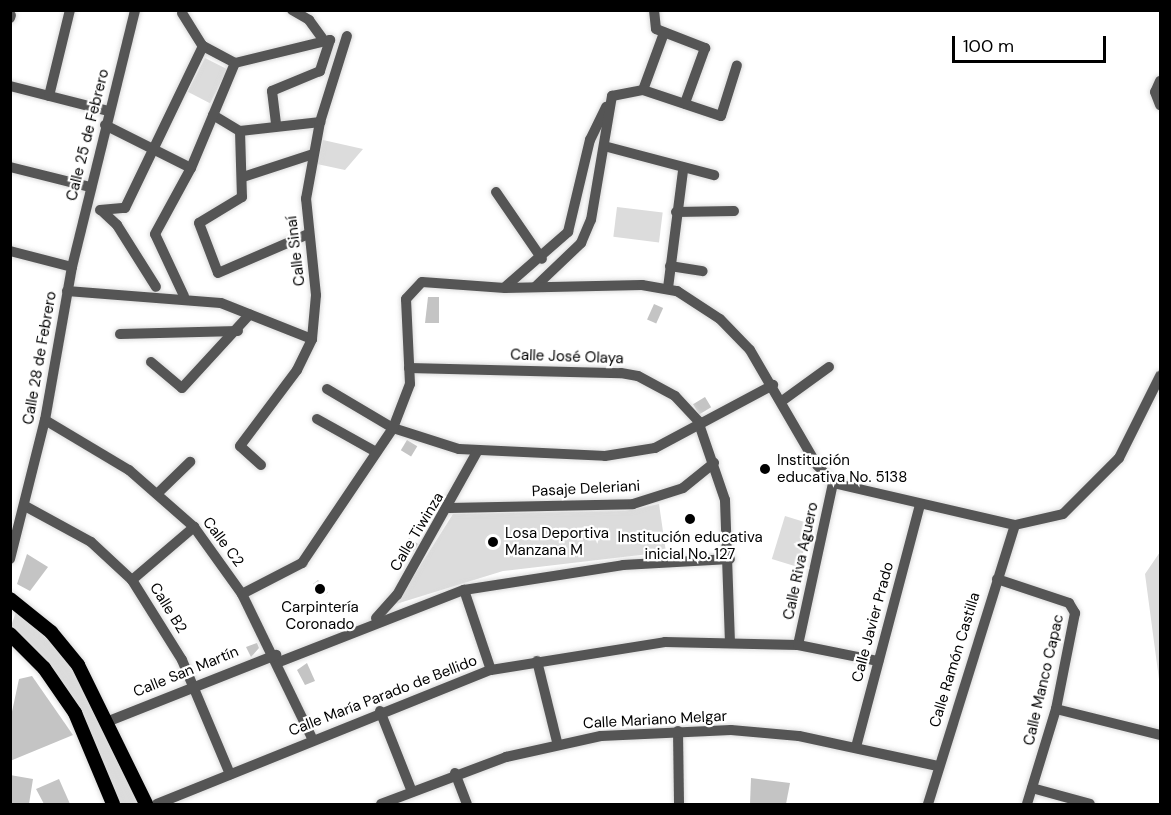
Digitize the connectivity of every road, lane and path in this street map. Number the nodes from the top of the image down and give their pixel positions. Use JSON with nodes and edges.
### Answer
{"nodes":[{"id":1,"x":70,"y":10,"type":"edge"},
{"id":2,"x":135,"y":10,"type":"edge"},
{"id":3,"x":292,"y":10,"type":"edge"},
{"id":4,"x":654,"y":10,"type":"edge"},
{"id":5,"x":182,"y":13,"type":"dead end"},
{"id":6,"x":664,"y":33,"type":"junction"},
{"id":7,"x":347,"y":36,"type":"dead end"},
{"id":8,"x":322,"y":38,"type":"junction"},
{"id":9,"x":203,"y":46,"type":"junction"},
{"id":10,"x":236,"y":63,"type":"junction"},
{"id":11,"x":737,"y":65,"type":"dead end"},
{"id":12,"x":1161,"y":81,"type":"edge"},
{"id":13,"x":10,"y":86,"type":"edge"},
{"id":14,"x":643,"y":90,"type":"junction"},
{"id":15,"x":49,"y":96,"type":"junction"},
{"id":16,"x":609,"y":102,"type":"junction"},
{"id":17,"x":685,"y":104,"type":"junction"},
{"id":18,"x":1161,"y":105,"type":"edge"},
{"id":19,"x":108,"y":111,"type":"junction"},
{"id":20,"x":213,"y":115,"type":"junction"},
{"id":21,"x":320,"y":122,"type":"junction"},
{"id":22,"x":105,"y":124,"type":"junction"},
{"id":23,"x":276,"y":126,"type":"junction"},
{"id":24,"x":240,"y":131,"type":"junction"},
{"id":25,"x":604,"y":146,"type":"junction"},
{"id":26,"x":154,"y":148,"type":"junction"},
{"id":27,"x":313,"y":154,"type":"junction"},
{"id":28,"x":10,"y":167,"type":"edge"},
{"id":29,"x":191,"y":168,"type":"junction"},
{"id":30,"x":683,"y":171,"type":"junction"},
{"id":31,"x":714,"y":175,"type":"dead end"},
{"id":32,"x":243,"y":177,"type":"junction"},
{"id":33,"x":90,"y":188,"type":"junction"},
{"id":34,"x":496,"y":192,"type":"dead end"},
{"id":35,"x":86,"y":206,"type":"junction"},
{"id":36,"x":100,"y":210,"type":"junction"},
{"id":37,"x":734,"y":211,"type":"dead end"},
{"id":38,"x":676,"y":212,"type":"junction"},
{"id":39,"x":308,"y":234,"type":"junction"},
{"id":40,"x":10,"y":251,"type":"edge"},
{"id":41,"x":542,"y":259,"type":"junction"},
{"id":42,"x":670,"y":266,"type":"junction"},
{"id":43,"x":72,"y":267,"type":"junction"},
{"id":44,"x":703,"y":271,"type":"dead end"},
{"id":45,"x":156,"y":286,"type":"dead end"},
{"id":46,"x":535,"y":286,"type":"junction"},
{"id":47,"x":505,"y":288,"type":"junction"},
{"id":48,"x":668,"y":288,"type":"junction"},
{"id":49,"x":67,"y":291,"type":"junction"},
{"id":50,"x":184,"y":296,"type":"junction"},
{"id":51,"x":250,"y":314,"type":"junction"},
{"id":52,"x":238,"y":331,"type":"junction"},
{"id":53,"x":120,"y":334,"type":"dead end"},
{"id":54,"x":312,"y":339,"type":"junction"},
{"id":55,"x":151,"y":362,"type":"dead end"},
{"id":56,"x":829,"y":367,"type":"dead end"},
{"id":57,"x":409,"y":368,"type":"junction"},
{"id":58,"x":1161,"y":376,"type":"edge"},
{"id":59,"x":773,"y":385,"type":"junction"},
{"id":60,"x":327,"y":389,"type":"dead end"},
{"id":61,"x":782,"y":401,"type":"junction"},
{"id":62,"x":317,"y":419,"type":"dead end"},
{"id":63,"x":45,"y":420,"type":"junction"},
{"id":64,"x":698,"y":421,"type":"junction"},
{"id":65,"x":393,"y":428,"type":"junction"},
{"id":66,"x":376,"y":452,"type":"junction"},
{"id":67,"x":477,"y":452,"type":"junction"},
{"id":68,"x":190,"y":462,"type":"dead end"},
{"id":69,"x":714,"y":463,"type":"junction"},
{"id":70,"x":261,"y":465,"type":"dead end"},
{"id":71,"x":833,"y":483,"type":"junction"},
{"id":72,"x":158,"y":493,"type":"junction"},
{"id":73,"x":920,"y":504,"type":"junction"},
{"id":74,"x":25,"y":506,"type":"junction"},
{"id":75,"x":450,"y":508,"type":"junction"},
{"id":76,"x":1015,"y":525,"type":"junction"},
{"id":77,"x":194,"y":527,"type":"junction"},
{"id":78,"x":10,"y":559,"type":"edge"},
{"id":79,"x":730,"y":559,"type":"junction"},
{"id":80,"x":997,"y":579,"type":"junction"},
{"id":81,"x":132,"y":580,"type":"junction"},
{"id":82,"x":464,"y":590,"type":"junction"},
{"id":83,"x":242,"y":594,"type":"junction"},
{"id":84,"x":10,"y":599,"type":"edge"},
{"id":85,"x":374,"y":621,"type":"junction"},
{"id":86,"x":11,"y":635,"type":"edge"},
{"id":87,"x":730,"y":642,"type":"junction"},
{"id":88,"x":798,"y":645,"type":"junction"},
{"id":89,"x":277,"y":659,"type":"junction"},
{"id":90,"x":537,"y":661,"type":"junction"},
{"id":91,"x":878,"y":661,"type":"junction"},
{"id":92,"x":490,"y":670,"type":"junction"},
{"id":93,"x":194,"y":683,"type":"junction"},
{"id":94,"x":1056,"y":709,"type":"junction"},
{"id":95,"x":380,"y":711,"type":"junction"},
{"id":96,"x":109,"y":721,"type":"junction"},
{"id":97,"x":678,"y":731,"type":"junction"},
{"id":98,"x":1161,"y":735,"type":"edge"},
{"id":99,"x":312,"y":738,"type":"junction"},
{"id":100,"x":557,"y":742,"type":"junction"},
{"id":101,"x":856,"y":747,"type":"junction"},
{"id":102,"x":938,"y":766,"type":"junction"},
{"id":103,"x":455,"y":773,"type":"junction"},
{"id":104,"x":230,"y":774,"type":"junction"},
{"id":105,"x":1032,"y":788,"type":"junction"},
{"id":106,"x":412,"y":792,"type":"junction"},
{"id":107,"x":113,"y":804,"type":"edge"},
{"id":108,"x":146,"y":804,"type":"edge"},
{"id":109,"x":157,"y":804,"type":"edge"},
{"id":110,"x":381,"y":804,"type":"edge"},
{"id":111,"x":467,"y":804,"type":"edge"},
{"id":112,"x":679,"y":804,"type":"edge"},
{"id":113,"x":928,"y":804,"type":"edge"},
{"id":114,"x":1027,"y":804,"type":"edge"},
{"id":115,"x":1090,"y":804,"type":"edge"}],
"edges":[{"from":1,"to":15,"type":"street"},
{"from":2,"to":19,"type":"street","name":"Calle 25 de Febrero"},
{"from":3,"to":8,"type":"street"},
{"from":4,"to":6,"type":"street"},
{"from":5,"to":9,"type":"street"},
{"from":6,"to":14,"type":"street"},
{"from":6,"to":17,"type":"street"},
{"from":7,"to":21,"type":"street","name":"Calle Sinaí"},
{"from":8,"to":10,"type":"street"},
{"from":8,"to":23,"type":"street"},
{"from":9,"to":10,"type":"street"},
{"from":9,"to":26,"type":"street"},
{"from":10,"to":20,"type":"street"},
{"from":11,"to":17,"type":"street"},
{"from":12,"to":18,"type":"street"},
{"from":13,"to":15,"type":"street"},
{"from":14,"to":16,"type":"street"},
{"from":14,"to":17,"type":"street"},
{"from":15,"to":19,"type":"street"},
{"from":16,"to":25,"type":"street"},
{"from":16,"to":41,"type":"street"},
{"from":19,"to":22,"type":"street","name":"Calle 25 de Febrero"},
{"from":20,"to":24,"type":"street"},
{"from":20,"to":29,"type":"street"},
{"from":21,"to":23,"type":"street"},
{"from":21,"to":27,"type":"street","name":"Calle Sinaí"},
{"from":22,"to":26,"type":"street"},
{"from":22,"to":33,"type":"street","name":"Calle 25 de Febrero"},
{"from":23,"to":24,"type":"street"},
{"from":24,"to":32,"type":"street"},
{"from":25,"to":30,"type":"street"},
{"from":25,"to":46,"type":"street"},
{"from":26,"to":29,"type":"street"},
{"from":26,"to":36,"type":"street"},
{"from":27,"to":32,"type":"street"},
{"from":27,"to":39,"type":"street","name":"Calle Sinaí"},
{"from":28,"to":33,"type":"street"},
{"from":29,"to":50,"type":"street"},
{"from":30,"to":31,"type":"street"},
{"from":30,"to":38,"type":"street"},
{"from":32,"to":39,"type":"street"},
{"from":33,"to":35,"type":"street","name":"Calle 25 de Febrero"},
{"from":34,"to":41,"type":"street"},
{"from":35,"to":36,"type":"street"},
{"from":35,"to":43,"type":"street","name":"Calle 25 de Febrero"},
{"from":36,"to":45,"type":"street"},
{"from":37,"to":38,"type":"street"},
{"from":38,"to":42,"type":"street"},
{"from":39,"to":54,"type":"street","name":"Calle Sinaí"},
{"from":40,"to":43,"type":"street"},
{"from":41,"to":47,"type":"street"},
{"from":42,"to":44,"type":"street"},
{"from":42,"to":48,"type":"street"},
{"from":43,"to":49,"type":"street","name":"Calle 28 de Febrero"},
{"from":46,"to":47,"type":"street"},
{"from":46,"to":48,"type":"street"},
{"from":47,"to":57,"type":"street"},
{"from":48,"to":59,"type":"street"},
{"from":49,"to":50,"type":"street"},
{"from":49,"to":63,"type":"street","name":"Calle 28 de Febrero"},
{"from":50,"to":51,"type":"street"},
{"from":51,"to":52,"type":"street"},
{"from":51,"to":54,"type":"street"},
{"from":52,"to":53,"type":"street"},
{"from":52,"to":55,"type":"street"},
{"from":54,"to":70,"type":"street","name":"Calle Sinaí"},
{"from":56,"to":61,"type":"street"},
{"from":57,"to":64,"type":"street","name":"Calle José Olaya"},
{"from":57,"to":65,"type":"street"},
{"from":58,"to":76,"type":"street"},
{"from":59,"to":61,"type":"street"},
{"from":59,"to":64,"type":"street"},
{"from":60,"to":65,"type":"street"},
{"from":61,"to":71,"type":"street"},
{"from":62,"to":66,"type":"street"},
{"from":63,"to":72,"type":"street","name":"Calle C2"},
{"from":63,"to":74,"type":"street","name":"Calle 28 de Febrero"},
{"from":64,"to":67,"type":"street"},
{"from":64,"to":69,"type":"street","name":"Calle José Olaya"},
{"from":65,"to":66,"type":"street"},
{"from":65,"to":67,"type":"street"},
{"from":66,"to":83,"type":"street"},
{"from":67,"to":75,"type":"street","name":"Calle Tiwinza"},
{"from":68,"to":72,"type":"street"},
{"from":69,"to":75,"type":"street","name":"Pasaje Deleriani"},
{"from":69,"to":79,"type":"street","name":"Calle José Olaya"},
{"from":71,"to":73,"type":"street"},
{"from":71,"to":88,"type":"street","name":"Calle Riva Aguero"},
{"from":72,"to":77,"type":"street","name":"Calle C2"},
{"from":73,"to":76,"type":"street"},
{"from":73,"to":91,"type":"street","name":"Calle Javier Prado"},
{"from":74,"to":78,"type":"street","name":"Calle 28 de Febrero"},
{"from":74,"to":81,"type":"street","name":"Calle B2"},
{"from":75,"to":85,"type":"street","name":"Calle Tiwinza"},
{"from":76,"to":80,"type":"street","name":"Calle Ramón Castilla"},
{"from":77,"to":81,"type":"street"},
{"from":77,"to":83,"type":"street","name":"Calle C2"},
{"from":79,"to":82,"type":"street","name":"Calle San Martín"},
{"from":79,"to":87,"type":"street","name":"Calle José Olaya"},
{"from":80,"to":94,"type":"street","name":"Calle Manco Capac"},
{"from":80,"to":102,"type":"street","name":"Calle Ramón Castilla"},
{"from":81,"to":93,"type":"street","name":"Calle B2"},
{"from":82,"to":85,"type":"street","name":"Calle San Martín"},
{"from":82,"to":92,"type":"street"},
{"from":83,"to":89,"type":"street","name":"Calle C2"},
{"from":84,"to":96,"type":"main road"},
{"from":85,"to":89,"type":"street","name":"Calle San Martín"},
{"from":86,"to":107,"type":"main road"},
{"from":87,"to":88,"type":"street","name":"Calle María Parado de Bellido"},
{"from":87,"to":90,"type":"street","name":"Calle María Parado de Bellido"},
{"from":88,"to":91,"type":"street","name":"Calle María Parado de Bellido"},
{"from":89,"to":93,"type":"street","name":"Calle San Martín"},
{"from":89,"to":99,"type":"street","name":"Calle C2"},
{"from":90,"to":92,"type":"street","name":"Calle María Parado de Bellido"},
{"from":90,"to":100,"type":"street"},
{"from":91,"to":101,"type":"street","name":"Calle Javier Prado"},
{"from":92,"to":95,"type":"street","name":"Calle María Parado de Bellido"},
{"from":93,"to":96,"type":"street","name":"Calle San Martín"},
{"from":93,"to":104,"type":"street","name":"Calle B2"},
{"from":94,"to":98,"type":"street"},
{"from":94,"to":105,"type":"street","name":"Calle Manco Capac"},
{"from":95,"to":99,"type":"street","name":"Calle María Parado de Bellido"},
{"from":95,"to":106,"type":"street"},
{"from":96,"to":108,"type":"main road"},
{"from":97,"to":100,"type":"street","name":"Calle Mariano Melgar"},
{"from":97,"to":101,"type":"street","name":"Calle Mariano Melgar"},
{"from":97,"to":112,"type":"street"},
{"from":99,"to":104,"type":"street","name":"Calle María Parado de Bellido"},
{"from":100,"to":103,"type":"street","name":"Calle Mariano Melgar"},
{"from":101,"to":102,"type":"street","name":"Calle Mariano Melgar"},
{"from":102,"to":113,"type":"street","name":"Calle Ramón Castilla"},
{"from":103,"to":106,"type":"street","name":"Calle Mariano Melgar"},
{"from":103,"to":111,"type":"street"},
{"from":104,"to":109,"type":"street","name":"Calle María Parado de Bellido"},
{"from":105,"to":114,"type":"street","name":"Calle Manco Capac"},
{"from":105,"to":115,"type":"street"},
{"from":106,"to":110,"type":"street","name":"Calle Mariano Melgar"}]}
